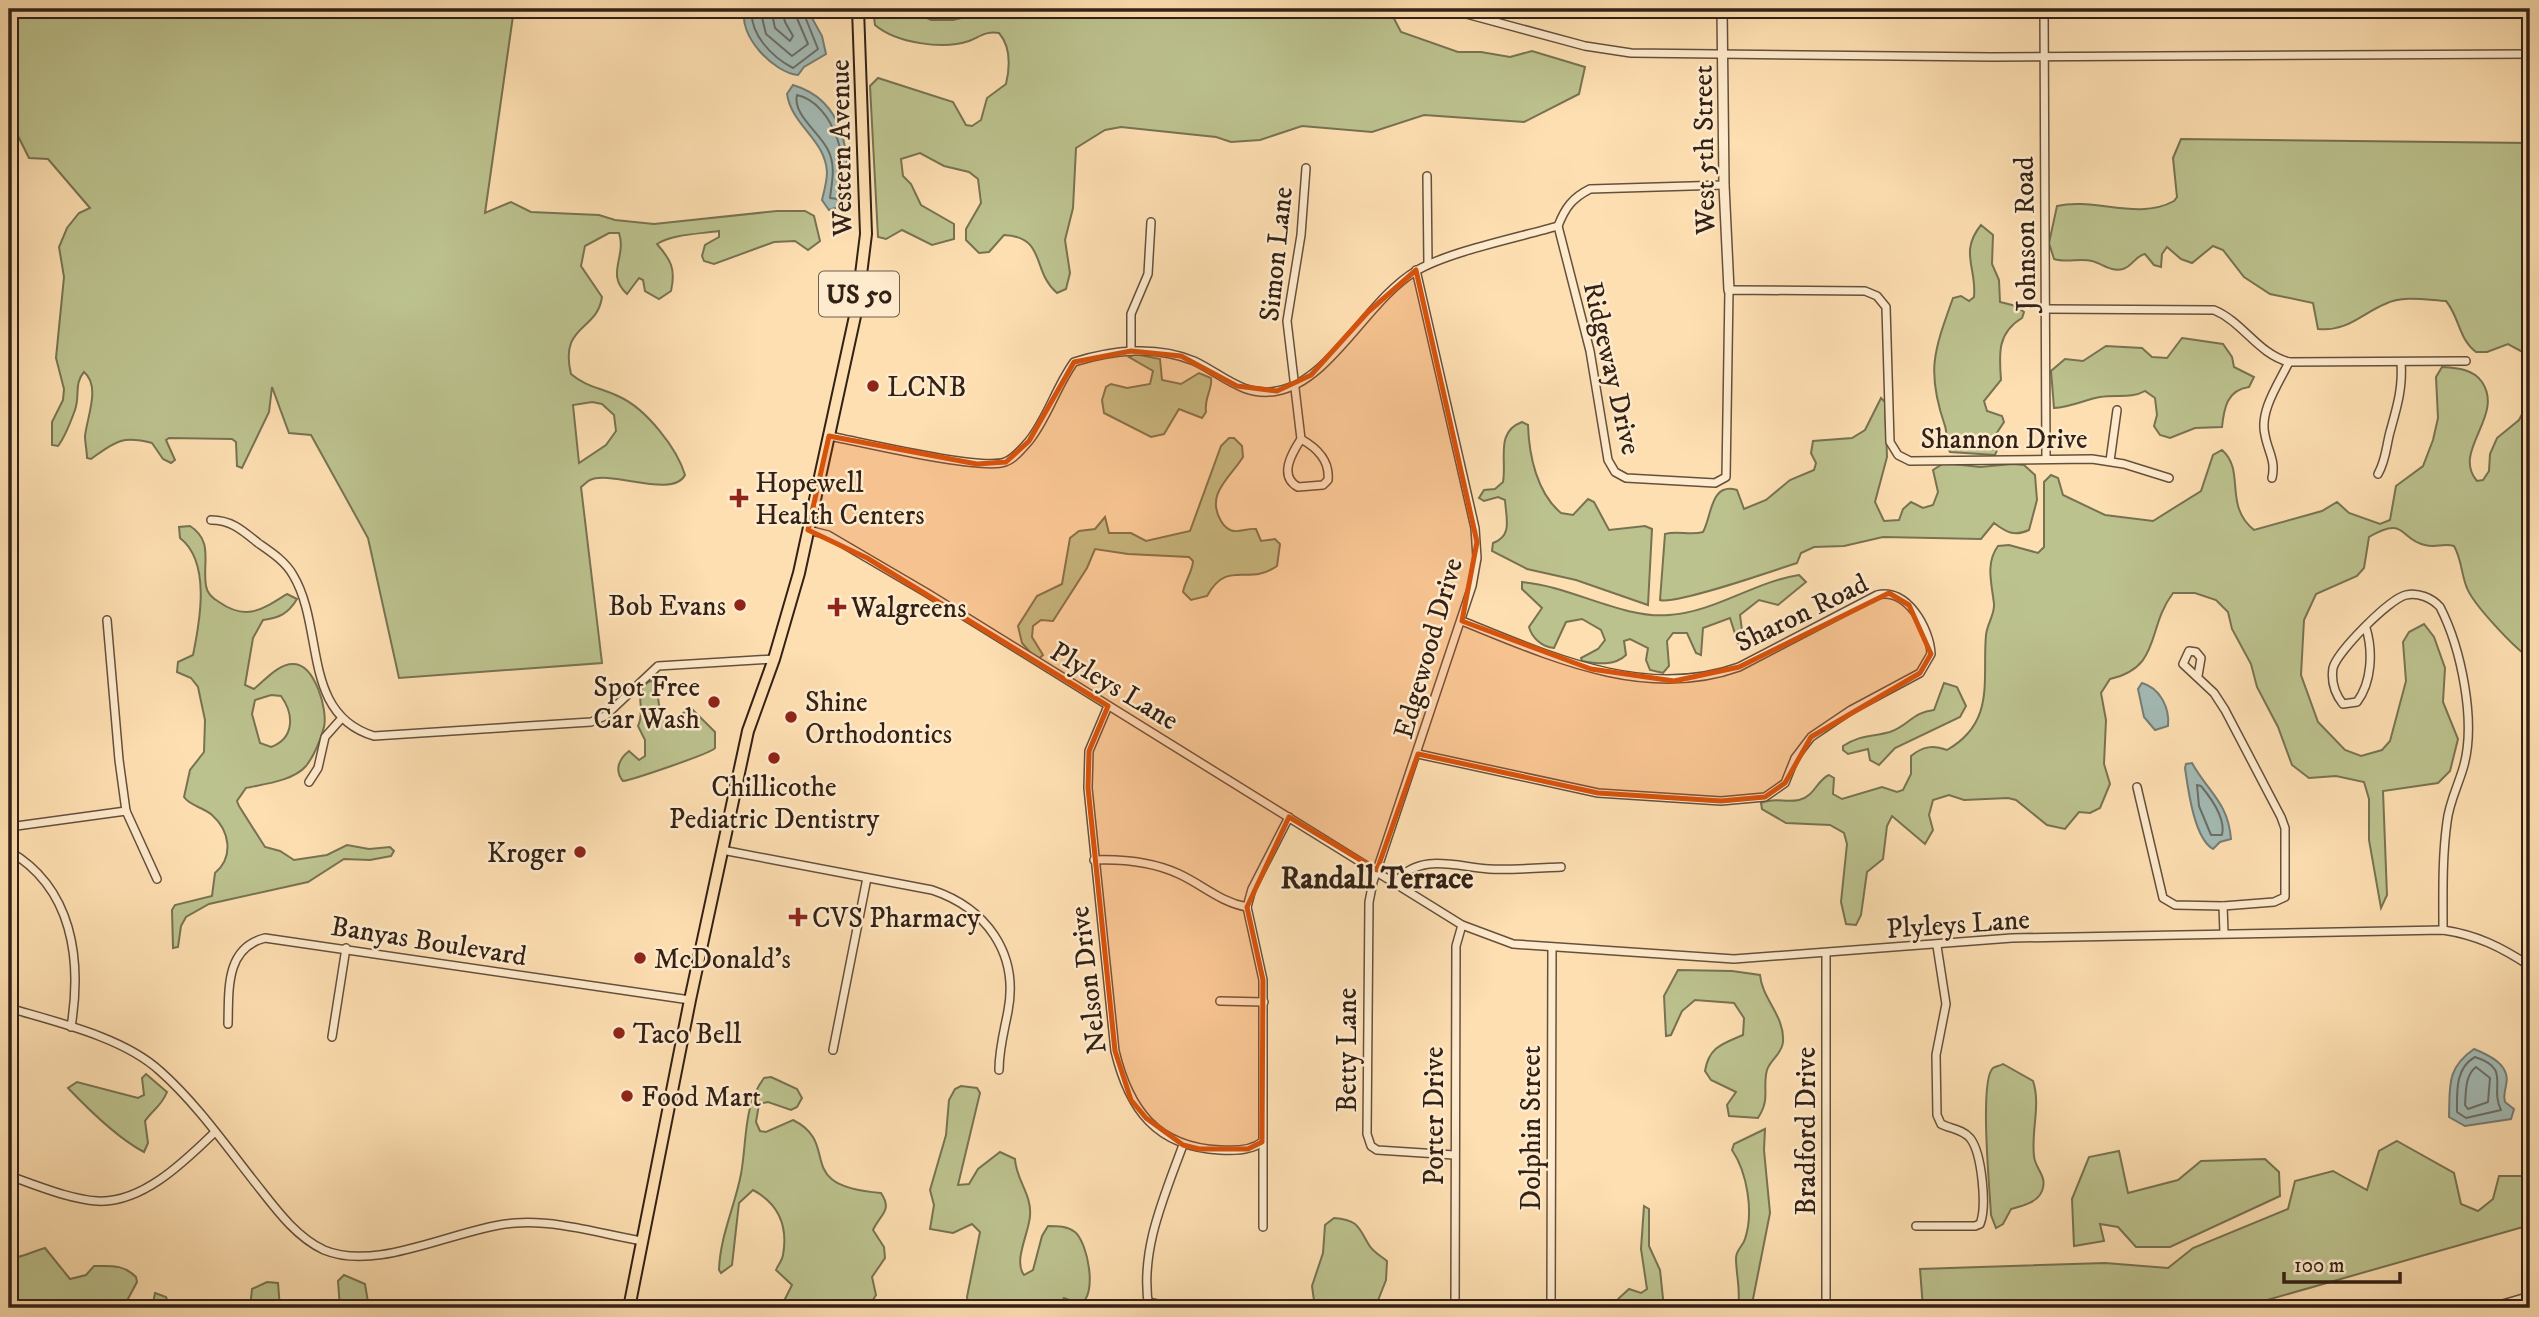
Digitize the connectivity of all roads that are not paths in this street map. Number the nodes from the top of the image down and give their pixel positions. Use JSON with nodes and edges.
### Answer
{"nodes":[{"id":1,"x":858,"y":9,"type":"edge"},
{"id":2,"x":1448,"y":9,"type":"edge"},
{"id":3,"x":1722,"y":9,"type":"edge"},
{"id":4,"x":2044,"y":9,"type":"edge"},
{"id":5,"x":1724,"y":53,"type":"junction"},
{"id":6,"x":2530,"y":54,"type":"edge"},
{"id":7,"x":2044,"y":56,"type":"junction"},
{"id":8,"x":1306,"y":168,"type":"dead end"},
{"id":9,"x":1427,"y":176,"type":"dead end"},
{"id":10,"x":1724,"y":185,"type":"junction"},
{"id":11,"x":1151,"y":222,"type":"dead end"},
{"id":12,"x":1558,"y":226,"type":"junction"},
{"id":13,"x":1429,"y":264,"type":"junction"},
{"id":14,"x":1416,"y":270,"type":"junction"},
{"id":15,"x":1729,"y":290,"type":"junction"},
{"id":16,"x":2047,"y":309,"type":"junction"},
{"id":17,"x":1132,"y":351,"type":"junction"},
{"id":18,"x":2466,"y":361,"type":"dead end"},
{"id":19,"x":2289,"y":362,"type":"junction"},
{"id":20,"x":2401,"y":362,"type":"junction"},
{"id":21,"x":1294,"y":386,"type":"junction"},
{"id":22,"x":2117,"y":410,"type":"dead end"},
{"id":23,"x":829,"y":436,"type":"junction"},
{"id":24,"x":1301,"y":439,"type":"junction"},
{"id":25,"x":2046,"y":458,"type":"junction"},
{"id":26,"x":2110,"y":461,"type":"junction"},
{"id":27,"x":2378,"y":474,"type":"dead end"},
{"id":28,"x":2169,"y":478,"type":"dead end"},
{"id":29,"x":2272,"y":478,"type":"dead end"},
{"id":30,"x":211,"y":520,"type":"dead end"},
{"id":31,"x":808,"y":530,"type":"junction"},
{"id":32,"x":107,"y":620,"type":"dead end"},
{"id":33,"x":1462,"y":621,"type":"junction"},
{"id":34,"x":2366,"y":628,"type":"junction"},
{"id":35,"x":774,"y":659,"type":"junction"},
{"id":36,"x":2198,"y":677,"type":"dead end"},
{"id":37,"x":1108,"y":706,"type":"junction"},
{"id":38,"x":341,"y":719,"type":"junction"},
{"id":39,"x":1418,"y":754,"type":"junction"},
{"id":40,"x":309,"y":782,"type":"dead end"},
{"id":41,"x":2137,"y":787,"type":"dead end"},
{"id":42,"x":126,"y":811,"type":"junction"},
{"id":43,"x":1289,"y":817,"type":"junction"},
{"id":44,"x":9,"y":827,"type":"edge"},
{"id":45,"x":722,"y":850,"type":"junction"},
{"id":46,"x":9,"y":851,"type":"edge"},
{"id":47,"x":1094,"y":860,"type":"junction"},
{"id":48,"x":1561,"y":867,"type":"dead end"},
{"id":49,"x":1377,"y":870,"type":"junction"},
{"id":50,"x":867,"y":878,"type":"junction"},
{"id":51,"x":157,"y":879,"type":"dead end"},
{"id":52,"x":1396,"y":882,"type":"junction"},
{"id":53,"x":2224,"y":905,"type":"junction"},
{"id":54,"x":1247,"y":907,"type":"junction"},
{"id":55,"x":1462,"y":925,"type":"junction"},
{"id":56,"x":2442,"y":930,"type":"junction"},
{"id":57,"x":2224,"y":933,"type":"junction"},
{"id":58,"x":1937,"y":946,"type":"junction"},
{"id":59,"x":346,"y":948,"type":"junction"},
{"id":60,"x":1552,"y":948,"type":"junction"},
{"id":61,"x":1826,"y":953,"type":"junction"},
{"id":62,"x":2530,"y":966,"type":"edge"},
{"id":63,"x":690,"y":1000,"type":"junction"},
{"id":64,"x":1220,"y":1001,"type":"dead end"},
{"id":65,"x":1264,"y":1002,"type":"junction"},
{"id":66,"x":9,"y":1008,"type":"edge"},
{"id":67,"x":228,"y":1024,"type":"dead end"},
{"id":68,"x":71,"y":1027,"type":"junction"},
{"id":69,"x":332,"y":1037,"type":"dead end"},
{"id":70,"x":832,"y":1050,"type":"dead end"},
{"id":71,"x":999,"y":1070,"type":"dead end"},
{"id":72,"x":215,"y":1132,"type":"junction"},
{"id":73,"x":1262,"y":1142,"type":"junction"},
{"id":74,"x":1183,"y":1145,"type":"junction"},
{"id":75,"x":1454,"y":1155,"type":"junction"},
{"id":76,"x":9,"y":1177,"type":"edge"},
{"id":77,"x":1916,"y":1226,"type":"dead end"},
{"id":78,"x":1263,"y":1227,"type":"dead end"},
{"id":79,"x":642,"y":1241,"type":"junction"},
{"id":80,"x":2530,"y":1296,"type":"edge"},
{"id":81,"x":1149,"y":1305,"type":"edge"},
{"id":82,"x":2502,"y":1307,"type":"edge"},
{"id":83,"x":629,"y":1308,"type":"edge"},
{"id":84,"x":1176,"y":1308,"type":"edge"},
{"id":85,"x":1455,"y":1308,"type":"edge"},
{"id":86,"x":1551,"y":1308,"type":"edge"},
{"id":87,"x":1826,"y":1308,"type":"edge"},
{"id":88,"x":2489,"y":1308,"type":"edge"}],
"edges":[{"from":1,"to":23,"type":"main road","name":"Western Avenue","number":"US 50"},
{"from":2,"to":5,"type":"street"},
{"from":3,"to":5,"type":"street","name":"West 5th Street"},
{"from":4,"to":7,"type":"street","name":"Johnson Road"},
{"from":5,"to":7,"type":"street"},
{"from":5,"to":10,"type":"street","name":"West 5th Street"},
{"from":6,"to":7,"type":"street"},
{"from":7,"to":16,"type":"street","name":"Johnson Road"},
{"from":8,"to":21,"type":"street","name":"Simon Lane"},
{"from":9,"to":13,"type":"street"},
{"from":10,"to":12,"type":"street"},
{"from":10,"to":15,"type":"street","name":"West 5th Street"},
{"from":11,"to":17,"type":"street"},
{"from":12,"to":13,"type":"street"},
{"from":12,"to":15,"type":"street","name":"Ridgeway Drive"},
{"from":13,"to":14,"type":"street"},
{"from":14,"to":21,"type":"street"},
{"from":14,"to":33,"type":"street","name":"Edgewood Drive"},
{"from":15,"to":25,"type":"street","name":"Shannon Drive"},
{"from":16,"to":19,"type":"street"},
{"from":16,"to":25,"type":"street","name":"Johnson Road"},
{"from":17,"to":21,"type":"street"},
{"from":17,"to":23,"type":"street"},
{"from":18,"to":20,"type":"street"},
{"from":19,"to":20,"type":"street"},
{"from":19,"to":29,"type":"street"},
{"from":20,"to":27,"type":"street"},
{"from":21,"to":24,"type":"street","name":"Simon Lane"},
{"from":22,"to":26,"type":"street"},
{"from":23,"to":31,"type":"main road","name":"Western Avenue","number":"US 50"},
{"from":24,"to":24,"type":"street"},
{"from":25,"to":26,"type":"street","name":"Shannon Drive"},
{"from":26,"to":28,"type":"street","name":"Shannon Drive"},
{"from":30,"to":38,"type":"street"},
{"from":31,"to":35,"type":"main road","name":"Western Avenue","number":"US 50"},
{"from":31,"to":37,"type":"street","name":"Plyleys Lane"},
{"from":32,"to":42,"type":"street"},
{"from":33,"to":39,"type":"street","name":"Edgewood Drive"},
{"from":33,"to":39,"type":"street","name":"Sharon Road"},
{"from":34,"to":34,"type":"street"},
{"from":34,"to":56,"type":"street"},
{"from":35,"to":38,"type":"street"},
{"from":35,"to":45,"type":"main road","name":"Western Avenue","number":"US 50"},
{"from":36,"to":53,"type":"street"},
{"from":37,"to":43,"type":"street","name":"Plyleys Lane"},
{"from":37,"to":47,"type":"street","name":"Nelson Drive"},
{"from":38,"to":40,"type":"street"},
{"from":39,"to":49,"type":"street","name":"Edgewood Drive"},
{"from":41,"to":53,"type":"street"},
{"from":42,"to":44,"type":"street"},
{"from":42,"to":51,"type":"street"},
{"from":43,"to":49,"type":"street","name":"Plyleys Lane"},
{"from":43,"to":54,"type":"street"},
{"from":45,"to":50,"type":"street"},
{"from":45,"to":63,"type":"main road","name":"Western Avenue","number":"US 50"},
{"from":46,"to":68,"type":"street"},
{"from":47,"to":54,"type":"street"},
{"from":47,"to":74,"type":"street","name":"Nelson Drive"},
{"from":48,"to":52,"type":"street"},
{"from":49,"to":52,"type":"street","name":"Plyleys Lane"},
{"from":49,"to":75,"type":"street","name":"Betty Lane"},
{"from":50,"to":70,"type":"street"},
{"from":50,"to":71,"type":"street"},
{"from":52,"to":55,"type":"street","name":"Plyleys Lane"},
{"from":53,"to":57,"type":"street"},
{"from":54,"to":65,"type":"street"},
{"from":55,"to":60,"type":"street","name":"Plyleys Lane"},
{"from":55,"to":75,"type":"street","name":"Porter Drive"},
{"from":56,"to":57,"type":"street","name":"Plyleys Lane"},
{"from":56,"to":62,"type":"street","name":"Plyleys Lane"},
{"from":57,"to":58,"type":"street","name":"Plyleys Lane"},
{"from":58,"to":61,"type":"street","name":"Plyleys Lane"},
{"from":58,"to":77,"type":"street"},
{"from":59,"to":63,"type":"street","name":"Banyas Boulevard"},
{"from":59,"to":67,"type":"street","name":"Banyas Boulevard"},
{"from":59,"to":69,"type":"street"},
{"from":60,"to":61,"type":"street","name":"Plyleys Lane"},
{"from":60,"to":86,"type":"street","name":"Dolphin Street"},
{"from":61,"to":87,"type":"street","name":"Bradford Drive"},
{"from":63,"to":79,"type":"main road","name":"Western Avenue","number":"US 50"},
{"from":64,"to":65,"type":"street"},
{"from":65,"to":73,"type":"street"},
{"from":66,"to":68,"type":"street"},
{"from":68,"to":72,"type":"street"},
{"from":72,"to":76,"type":"street"},
{"from":72,"to":79,"type":"street"},
{"from":73,"to":74,"type":"street","name":"Nelson Drive"},
{"from":73,"to":78,"type":"street"},
{"from":74,"to":81,"type":"street"},
{"from":75,"to":85,"type":"street","name":"Porter Drive"},
{"from":79,"to":83,"type":"main road","name":"Western Avenue","number":"US 50"},
{"from":80,"to":82,"type":"street"},
{"from":81,"to":84,"type":"street"},
{"from":82,"to":88,"type":"street"}]}
